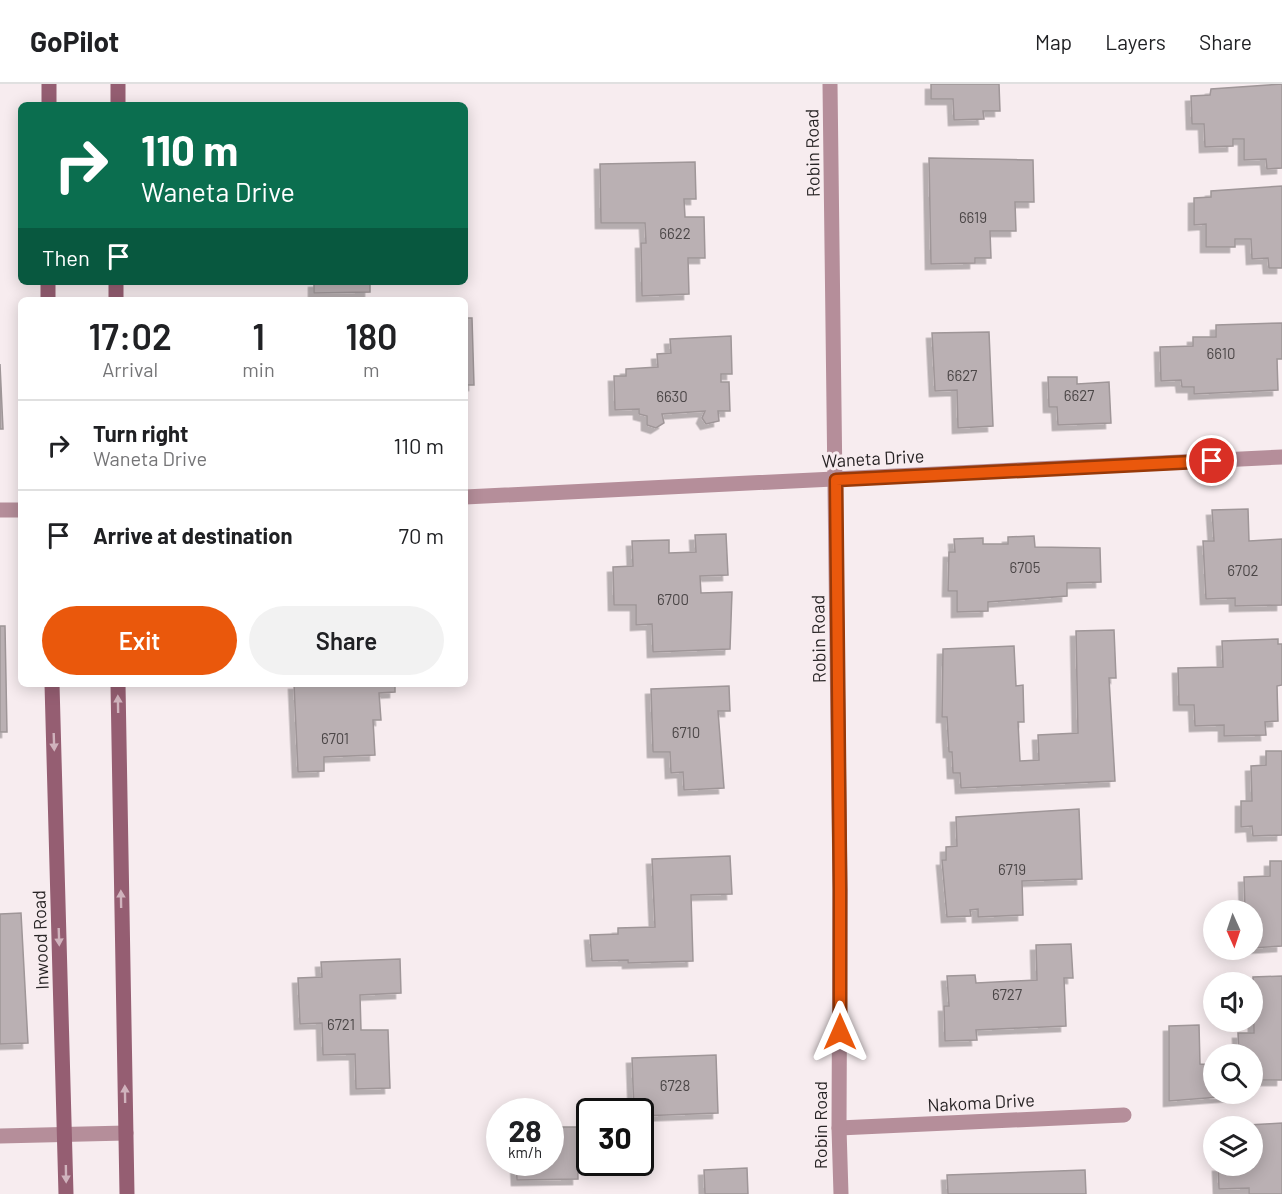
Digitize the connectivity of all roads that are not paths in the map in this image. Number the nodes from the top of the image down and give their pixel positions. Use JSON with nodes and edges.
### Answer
{"nodes":[{"id":1,"x":49,"y":84,"type":"edge"},
{"id":2,"x":118,"y":84,"type":"edge"},
{"id":3,"x":830,"y":84,"type":"edge"},
{"id":4,"x":49,"y":102,"type":"edge"},
{"id":5,"x":118,"y":102,"type":"edge"},
{"id":6,"x":1282,"y":457,"type":"edge"},
{"id":7,"x":836,"y":480,"type":"junction"},
{"id":8,"x":468,"y":496,"type":"edge"},
{"id":9,"x":0,"y":510,"type":"edge"},
{"id":10,"x":18,"y":510,"type":"edge"},
{"id":11,"x":52,"y":687,"type":"edge"},
{"id":12,"x":118,"y":687,"type":"edge"},
{"id":13,"x":1124,"y":1115,"type":"dead end"},
{"id":14,"x":839,"y":1128,"type":"junction"},
{"id":15,"x":126,"y":1133,"type":"junction"},
{"id":16,"x":65,"y":1135,"type":"junction"},
{"id":17,"x":0,"y":1136,"type":"edge"},
{"id":18,"x":66,"y":1194,"type":"edge"},
{"id":19,"x":127,"y":1194,"type":"edge"},
{"id":20,"x":840,"y":1194,"type":"edge"}],
"edges":[{"from":1,"to":4,"type":"main road"},
{"from":2,"to":5,"type":"main road"},
{"from":3,"to":7,"type":"street","name":"Robin Road"},
{"from":6,"to":7,"type":"street","name":"Waneta Drive"},
{"from":7,"to":8,"type":"street","name":"Waneta Drive"},
{"from":7,"to":14,"type":"street","name":"Robin Road"},
{"from":9,"to":10,"type":"street"},
{"from":11,"to":16,"type":"main road","name":"Inwood Road","one_way":true},
{"from":15,"to":12,"type":"main road","one_way":true},
{"from":13,"to":14,"type":"street","name":"Nakoma Drive"},
{"from":14,"to":20,"type":"street","name":"Robin Road"},
{"from":15,"to":16,"type":"street"},
{"from":15,"to":19,"type":"main road"},
{"from":16,"to":17,"type":"street"},
{"from":16,"to":18,"type":"main road","name":"Inwood Road","one_way":true}]}
